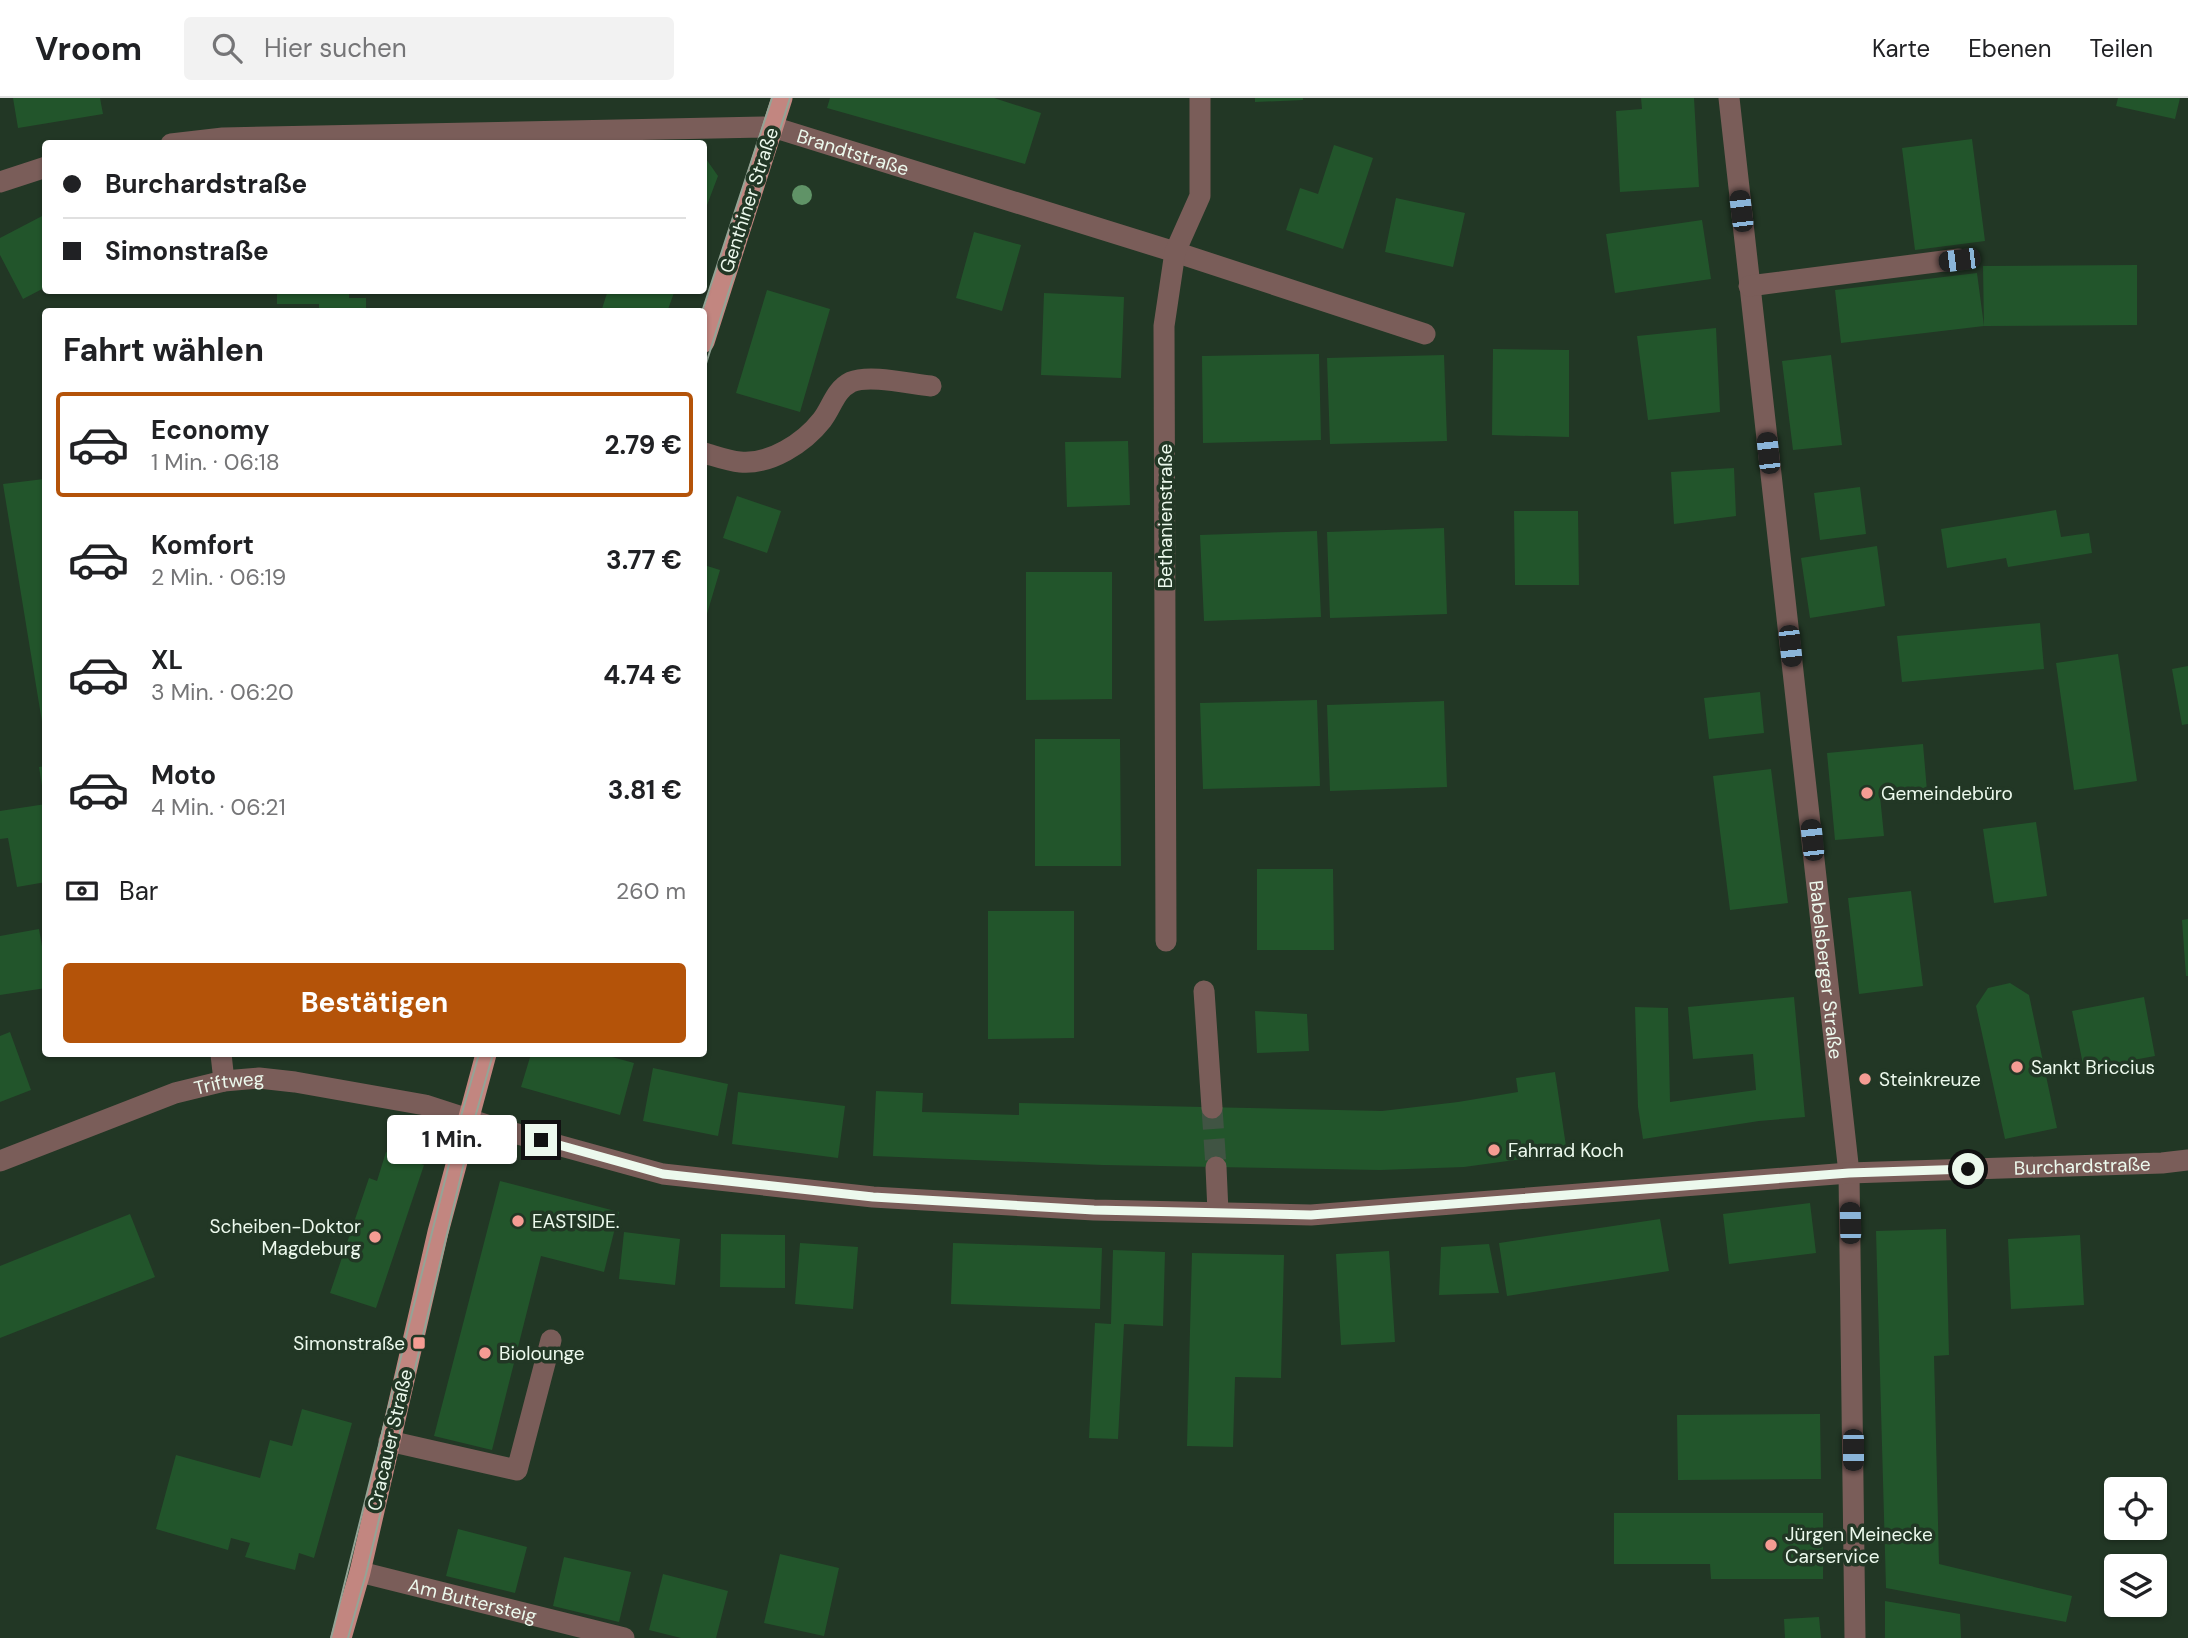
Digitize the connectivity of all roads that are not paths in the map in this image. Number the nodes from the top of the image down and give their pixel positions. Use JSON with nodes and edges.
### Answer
{"nodes":[{"id":1,"x":782,"y":98,"type":"edge"},
{"id":2,"x":1200,"y":98,"type":"edge"},
{"id":3,"x":1729,"y":98,"type":"edge"},
{"id":4,"x":773,"y":128,"type":"junction"},
{"id":5,"x":206,"y":140,"type":"edge"},
{"id":6,"x":42,"y":168,"type":"edge"},
{"id":7,"x":0,"y":182,"type":"edge"},
{"id":8,"x":1175,"y":252,"type":"junction"},
{"id":9,"x":1959,"y":260,"type":"dead end"},
{"id":10,"x":1749,"y":286,"type":"junction"},
{"id":11,"x":707,"y":333,"type":"edge"},
{"id":12,"x":1425,"y":334,"type":"dead end"},
{"id":13,"x":931,"y":386,"type":"dead end"},
{"id":14,"x":707,"y":454,"type":"edge"},
{"id":15,"x":1166,"y":941,"type":"dead end"},
{"id":16,"x":1204,"y":991,"type":"dead end"},
{"id":17,"x":221,"y":1057,"type":"edge"},
{"id":18,"x":485,"y":1057,"type":"edge"},
{"id":19,"x":224,"y":1081,"type":"junction"},
{"id":20,"x":1212,"y":1108,"type":"tunnel mouth"},
{"id":21,"x":467,"y":1118,"type":"junction"},
{"id":22,"x":2188,"y":1160,"type":"edge"},
{"id":23,"x":0,"y":1161,"type":"edge"},
{"id":24,"x":1216,"y":1167,"type":"tunnel mouth"},
{"id":25,"x":1849,"y":1173,"type":"junction"},
{"id":26,"x":1218,"y":1212,"type":"junction"},
{"id":27,"x":551,"y":1340,"type":"dead end"},
{"id":28,"x":389,"y":1441,"type":"junction"},
{"id":29,"x":360,"y":1572,"type":"junction"},
{"id":30,"x":341,"y":1638,"type":"edge"},
{"id":31,"x":624,"y":1638,"type":"edge"},
{"id":32,"x":1855,"y":1638,"type":"edge"}],
"edges":[{"from":1,"to":4,"type":"main road","name":"Genthiner Straße"},
{"from":2,"to":8,"type":"street","name":"Bethanienstraße"},
{"from":3,"to":10,"type":"street","name":"Babelsberger Straße"},
{"from":4,"to":5,"type":"street","name":"Brandtstraße"},
{"from":4,"to":8,"type":"street","name":"Brandtstraße"},
{"from":4,"to":11,"type":"main road","name":"Genthiner Straße"},
{"from":6,"to":7,"type":"street"},
{"from":8,"to":12,"type":"street","name":"Brandtstraße"},
{"from":8,"to":15,"type":"street","name":"Bethanienstraße"},
{"from":9,"to":10,"type":"street"},
{"from":10,"to":25,"type":"street","name":"Babelsberger Straße"},
{"from":13,"to":14,"type":"street"},
{"from":16,"to":20,"type":"street"},
{"from":17,"to":19,"type":"street"},
{"from":18,"to":21,"type":"main road"},
{"from":19,"to":21,"type":"street","name":"Triftweg"},
{"from":19,"to":23,"type":"street","name":"Triftweg"},
{"from":21,"to":26,"type":"street"},
{"from":21,"to":28,"type":"main road","name":"Cracauer Straße"},
{"from":22,"to":25,"type":"street","name":"Burchardstraße"},
{"from":24,"to":26,"type":"street"},
{"from":25,"to":26,"type":"street"},
{"from":25,"to":32,"type":"street","name":"Babelsberger Straße"},
{"from":27,"to":28,"type":"street"},
{"from":28,"to":29,"type":"main road","name":"Cracauer Straße"},
{"from":29,"to":30,"type":"main road","name":"Cracauer Straße"},
{"from":29,"to":31,"type":"street","name":"Am Buttersteig"}]}
